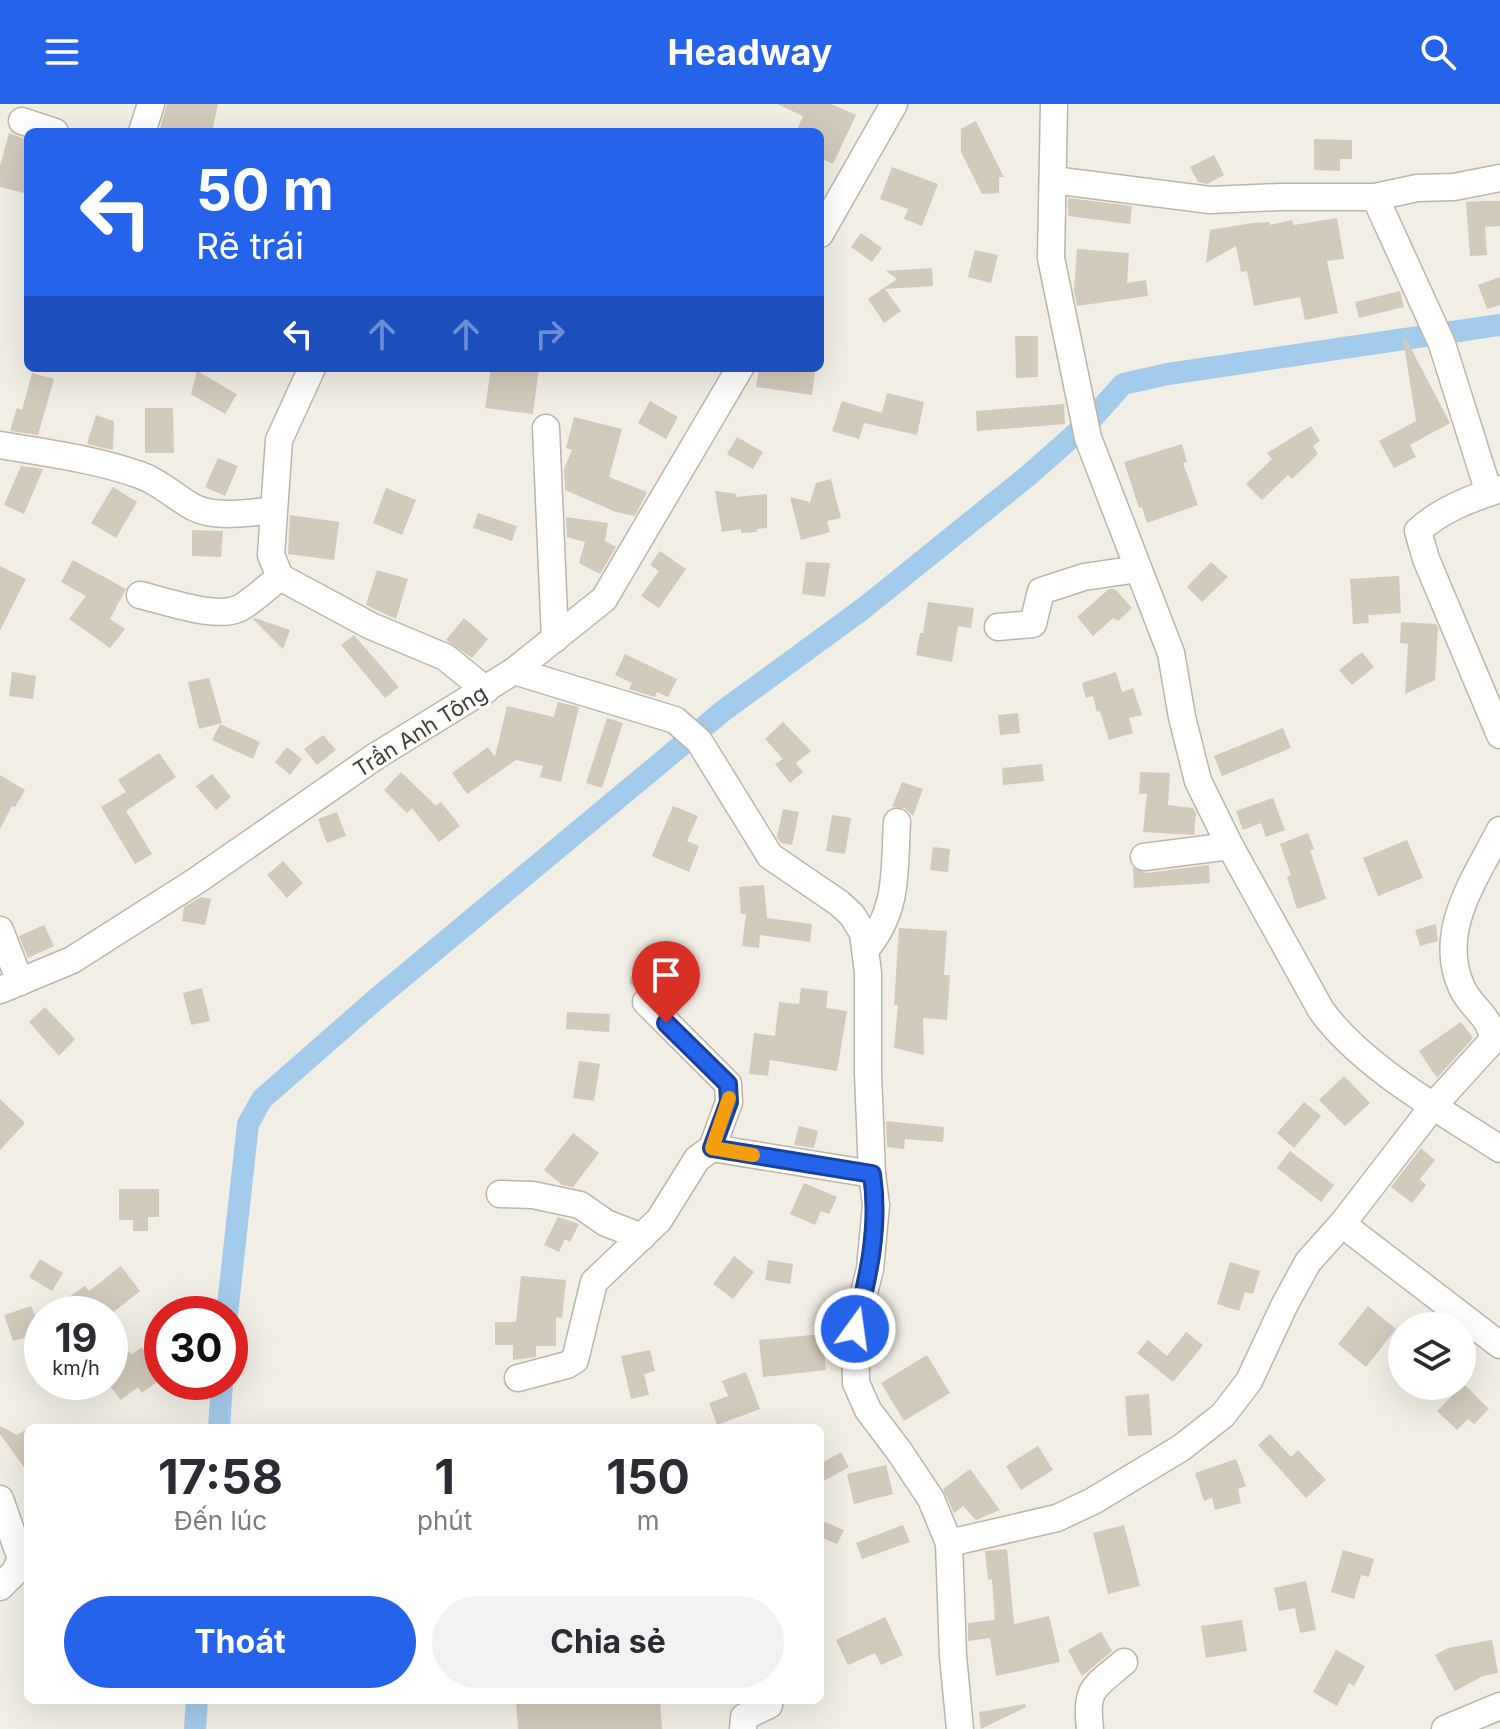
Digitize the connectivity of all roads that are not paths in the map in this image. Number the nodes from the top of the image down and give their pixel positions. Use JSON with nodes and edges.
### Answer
{"nodes":[{"id":1,"x":151,"y":104,"type":"edge"},
{"id":2,"x":894,"y":104,"type":"edge"},
{"id":3,"x":1054,"y":104,"type":"edge"},
{"id":4,"x":22,"y":121,"type":"dead end"},
{"id":5,"x":43,"y":128,"type":"edge"},
{"id":6,"x":143,"y":128,"type":"edge"},
{"id":7,"x":1500,"y":178,"type":"edge"},
{"id":8,"x":1053,"y":180,"type":"junction"},
{"id":9,"x":1375,"y":197,"type":"junction"},
{"id":10,"x":824,"y":227,"type":"edge"},
{"id":11,"x":310,"y":372,"type":"edge"},
{"id":12,"x":738,"y":372,"type":"edge"},
{"id":13,"x":546,"y":428,"type":"dead end"},
{"id":14,"x":0,"y":445,"type":"edge"},
{"id":15,"x":1495,"y":491,"type":"edge"},
{"id":16,"x":272,"y":511,"type":"junction"},
{"id":17,"x":1138,"y":569,"type":"junction"},
{"id":18,"x":280,"y":577,"type":"junction"},
{"id":19,"x":140,"y":595,"type":"dead end"},
{"id":20,"x":998,"y":627,"type":"dead end"},
{"id":21,"x":555,"y":639,"type":"junction"},
{"id":22,"x":514,"y":671,"type":"junction"},
{"id":23,"x":486,"y":690,"type":"junction"},
{"id":24,"x":1500,"y":735,"type":"edge"},
{"id":25,"x":897,"y":822,"type":"dead end"},
{"id":26,"x":1500,"y":830,"type":"edge"},
{"id":27,"x":1230,"y":846,"type":"junction"},
{"id":28,"x":1144,"y":857,"type":"dead end"},
{"id":29,"x":0,"y":930,"type":"edge"},
{"id":30,"x":866,"y":949,"type":"junction"},
{"id":31,"x":10,"y":986,"type":"edge"},
{"id":32,"x":646,"y":1002,"type":"dead end"},
{"id":33,"x":1497,"y":1040,"type":"edge"},
{"id":34,"x":1434,"y":1105,"type":"junction"},
{"id":35,"x":712,"y":1148,"type":"junction"},
{"id":36,"x":1500,"y":1149,"type":"edge"},
{"id":37,"x":872,"y":1174,"type":"junction"},
{"id":38,"x":500,"y":1194,"type":"dead end"},
{"id":39,"x":1342,"y":1224,"type":"junction"},
{"id":40,"x":642,"y":1237,"type":"junction"},
{"id":41,"x":1500,"y":1345,"type":"edge"},
{"id":42,"x":518,"y":1378,"type":"dead end"},
{"id":43,"x":0,"y":1499,"type":"edge"},
{"id":44,"x":949,"y":1543,"type":"junction"},
{"id":45,"x":24,"y":1555,"type":"edge"},
{"id":46,"x":0,"y":1587,"type":"edge"},
{"id":47,"x":1124,"y":1662,"type":"dead end"},
{"id":48,"x":769,"y":1705,"type":"dead end"},
{"id":49,"x":1500,"y":1706,"type":"edge"},
{"id":50,"x":743,"y":1729,"type":"edge"},
{"id":51,"x":960,"y":1729,"type":"edge"},
{"id":52,"x":1090,"y":1729,"type":"edge"},
{"id":53,"x":1445,"y":1729,"type":"edge"}],
"edges":[{"from":1,"to":6,"type":"street"},
{"from":2,"to":10,"type":"street"},
{"from":3,"to":8,"type":"street"},
{"from":4,"to":5,"type":"street"},
{"from":7,"to":9,"type":"street"},
{"from":8,"to":9,"type":"street"},
{"from":8,"to":17,"type":"street"},
{"from":9,"to":15,"type":"street"},
{"from":11,"to":16,"type":"street"},
{"from":12,"to":21,"type":"street","name":"Trần Anh Tông"},
{"from":13,"to":21,"type":"street"},
{"from":14,"to":16,"type":"street"},
{"from":15,"to":24,"type":"street"},
{"from":16,"to":18,"type":"street"},
{"from":17,"to":20,"type":"street"},
{"from":17,"to":27,"type":"street"},
{"from":18,"to":19,"type":"street"},
{"from":18,"to":23,"type":"street"},
{"from":21,"to":22,"type":"street","name":"Trần Anh Tông"},
{"from":22,"to":23,"type":"street","name":"Trần Anh Tông"},
{"from":22,"to":30,"type":"street"},
{"from":23,"to":31,"type":"street","name":"Trần Anh Tông"},
{"from":25,"to":30,"type":"street"},
{"from":26,"to":33,"type":"street"},
{"from":27,"to":28,"type":"street"},
{"from":27,"to":34,"type":"street"},
{"from":29,"to":31,"type":"street"},
{"from":30,"to":37,"type":"street"},
{"from":32,"to":35,"type":"street"},
{"from":33,"to":34,"type":"street"},
{"from":34,"to":36,"type":"street"},
{"from":34,"to":39,"type":"street"},
{"from":35,"to":37,"type":"street"},
{"from":35,"to":40,"type":"street"},
{"from":37,"to":44,"type":"street"},
{"from":38,"to":40,"type":"street"},
{"from":39,"to":41,"type":"street"},
{"from":39,"to":44,"type":"street"},
{"from":40,"to":42,"type":"street"},
{"from":43,"to":45,"type":"street"},
{"from":44,"to":51,"type":"street"},
{"from":45,"to":46,"type":"street"},
{"from":47,"to":52,"type":"street"},
{"from":48,"to":50,"type":"street"},
{"from":49,"to":53,"type":"street"}]}
